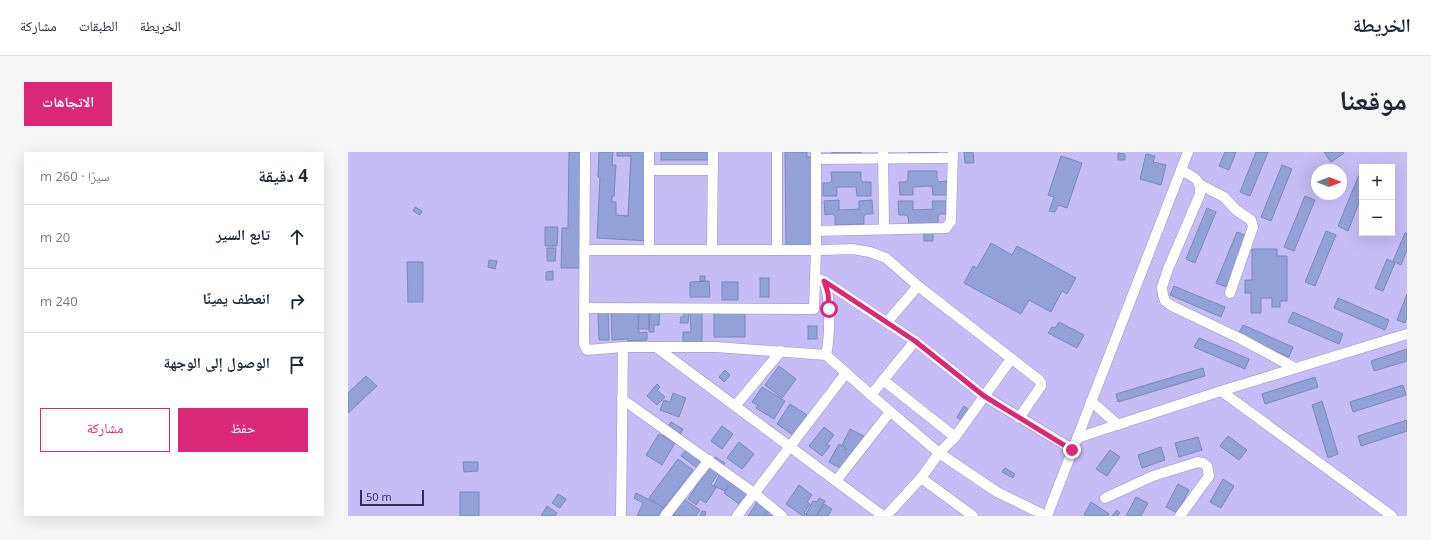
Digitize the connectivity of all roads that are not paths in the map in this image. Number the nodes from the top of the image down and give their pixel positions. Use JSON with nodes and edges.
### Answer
{"nodes":[{"id":1,"x":585,"y":152,"type":"edge"},
{"id":2,"x":649,"y":152,"type":"edge"},
{"id":3,"x":713,"y":152,"type":"edge"},
{"id":4,"x":777,"y":152,"type":"edge"},
{"id":5,"x":1188,"y":152,"type":"edge"},
{"id":6,"x":883,"y":155,"type":"edge"},
{"id":7,"x":953,"y":155,"type":"edge"},
{"id":8,"x":816,"y":156,"type":"edge"},
{"id":9,"x":649,"y":170,"type":"junction"},
{"id":10,"x":712,"y":170,"type":"junction"},
{"id":11,"x":1181,"y":170,"type":"junction"},
{"id":12,"x":1201,"y":185,"type":"junction"},
{"id":13,"x":884,"y":229,"type":"junction"},
{"id":14,"x":816,"y":231,"type":"junction"},
{"id":15,"x":712,"y":249,"type":"junction"},
{"id":16,"x":585,"y":250,"type":"junction"},
{"id":17,"x":649,"y":250,"type":"junction"},
{"id":18,"x":777,"y":250,"type":"junction"},
{"id":19,"x":816,"y":250,"type":"junction"},
{"id":20,"x":819,"y":280,"type":"junction"},
{"id":21,"x":918,"y":286,"type":"junction"},
{"id":22,"x":1230,"y":294,"type":"dead end"},
{"id":23,"x":585,"y":308,"type":"junction"},
{"id":24,"x":887,"y":322,"type":"junction"},
{"id":25,"x":1407,"y":334,"type":"edge"},
{"id":26,"x":915,"y":341,"type":"junction"},
{"id":27,"x":623,"y":347,"type":"junction"},
{"id":28,"x":656,"y":347,"type":"junction"},
{"id":29,"x":781,"y":351,"type":"junction"},
{"id":30,"x":826,"y":355,"type":"junction"},
{"id":31,"x":1011,"y":358,"type":"junction"},
{"id":32,"x":1295,"y":368,"type":"junction"},
{"id":33,"x":846,"y":373,"type":"junction"},
{"id":34,"x":883,"y":380,"type":"junction"},
{"id":35,"x":1221,"y":391,"type":"junction"},
{"id":36,"x":871,"y":395,"type":"junction"},
{"id":37,"x":984,"y":396,"type":"junction"},
{"id":38,"x":622,"y":399,"type":"junction"},
{"id":39,"x":1091,"y":401,"type":"junction"},
{"id":40,"x":736,"y":405,"type":"junction"},
{"id":41,"x":890,"y":412,"type":"junction"},
{"id":42,"x":1019,"y":418,"type":"junction"},
{"id":43,"x":1118,"y":425,"type":"junction"},
{"id":44,"x":955,"y":437,"type":"junction"},
{"id":45,"x":1077,"y":438,"type":"junction"},
{"id":46,"x":790,"y":446,"type":"junction"},
{"id":47,"x":1072,"y":450,"type":"junction"},
{"id":48,"x":939,"y":453,"type":"junction"},
{"id":49,"x":709,"y":460,"type":"junction"},
{"id":50,"x":921,"y":478,"type":"junction"},
{"id":51,"x":836,"y":481,"type":"junction"},
{"id":52,"x":754,"y":493,"type":"junction"},
{"id":53,"x":1105,"y":498,"type":"dead end"},
{"id":54,"x":621,"y":516,"type":"edge"},
{"id":55,"x":665,"y":516,"type":"edge"},
{"id":56,"x":737,"y":516,"type":"edge"},
{"id":57,"x":782,"y":516,"type":"edge"},
{"id":58,"x":884,"y":516,"type":"edge"},
{"id":59,"x":973,"y":516,"type":"edge"},
{"id":60,"x":1046,"y":516,"type":"edge"},
{"id":61,"x":1180,"y":516,"type":"edge"},
{"id":62,"x":1392,"y":516,"type":"edge"}],
"edges":[{"from":1,"to":16,"type":"street"},
{"from":2,"to":9,"type":"street"},
{"from":3,"to":10,"type":"street"},
{"from":4,"to":18,"type":"street"},
{"from":5,"to":11,"type":"street"},
{"from":6,"to":7,"type":"street"},
{"from":6,"to":8,"type":"street"},
{"from":6,"to":13,"type":"street"},
{"from":7,"to":13,"type":"street"},
{"from":8,"to":14,"type":"street"},
{"from":9,"to":10,"type":"street"},
{"from":9,"to":17,"type":"street"},
{"from":10,"to":15,"type":"street"},
{"from":11,"to":12,"type":"street"},
{"from":11,"to":39,"type":"street"},
{"from":12,"to":22,"type":"street"},
{"from":12,"to":32,"type":"street"},
{"from":13,"to":14,"type":"street"},
{"from":14,"to":19,"type":"street"},
{"from":15,"to":17,"type":"street"},
{"from":15,"to":18,"type":"street"},
{"from":16,"to":17,"type":"street"},
{"from":16,"to":23,"type":"street"},
{"from":18,"to":19,"type":"street"},
{"from":19,"to":20,"type":"street"},
{"from":19,"to":21,"type":"street"},
{"from":20,"to":23,"type":"street"},
{"from":20,"to":24,"type":"street"},
{"from":20,"to":30,"type":"street"},
{"from":21,"to":24,"type":"street"},
{"from":21,"to":31,"type":"street"},
{"from":23,"to":27,"type":"street"},
{"from":24,"to":26,"type":"street"},
{"from":25,"to":32,"type":"street"},
{"from":26,"to":34,"type":"street"},
{"from":26,"to":37,"type":"street"},
{"from":27,"to":28,"type":"street"},
{"from":27,"to":38,"type":"street"},
{"from":28,"to":29,"type":"street"},
{"from":28,"to":40,"type":"street"},
{"from":29,"to":30,"type":"street"},
{"from":29,"to":40,"type":"street"},
{"from":30,"to":33,"type":"street"},
{"from":31,"to":37,"type":"street"},
{"from":31,"to":42,"type":"street"},
{"from":32,"to":35,"type":"street"},
{"from":33,"to":36,"type":"street"},
{"from":33,"to":46,"type":"street"},
{"from":34,"to":36,"type":"street"},
{"from":34,"to":44,"type":"street"},
{"from":35,"to":43,"type":"street"},
{"from":35,"to":62,"type":"street"},
{"from":36,"to":41,"type":"street"},
{"from":37,"to":42,"type":"street"},
{"from":37,"to":44,"type":"street"},
{"from":38,"to":49,"type":"street"},
{"from":38,"to":54,"type":"street"},
{"from":39,"to":43,"type":"street"},
{"from":39,"to":45,"type":"street"},
{"from":40,"to":46,"type":"street"},
{"from":41,"to":48,"type":"street"},
{"from":41,"to":51,"type":"street"},
{"from":42,"to":47,"type":"street"},
{"from":43,"to":45,"type":"street"},
{"from":44,"to":48,"type":"street"},
{"from":45,"to":47,"type":"street"},
{"from":46,"to":51,"type":"street"},
{"from":46,"to":52,"type":"street"},
{"from":47,"to":60,"type":"street"},
{"from":48,"to":50,"type":"street"},
{"from":48,"to":60,"type":"street"},
{"from":49,"to":52,"type":"street"},
{"from":49,"to":55,"type":"street"},
{"from":50,"to":58,"type":"street"},
{"from":50,"to":59,"type":"street"},
{"from":51,"to":58,"type":"street"},
{"from":52,"to":56,"type":"street"},
{"from":52,"to":57,"type":"street"},
{"from":53,"to":61,"type":"street"}]}
